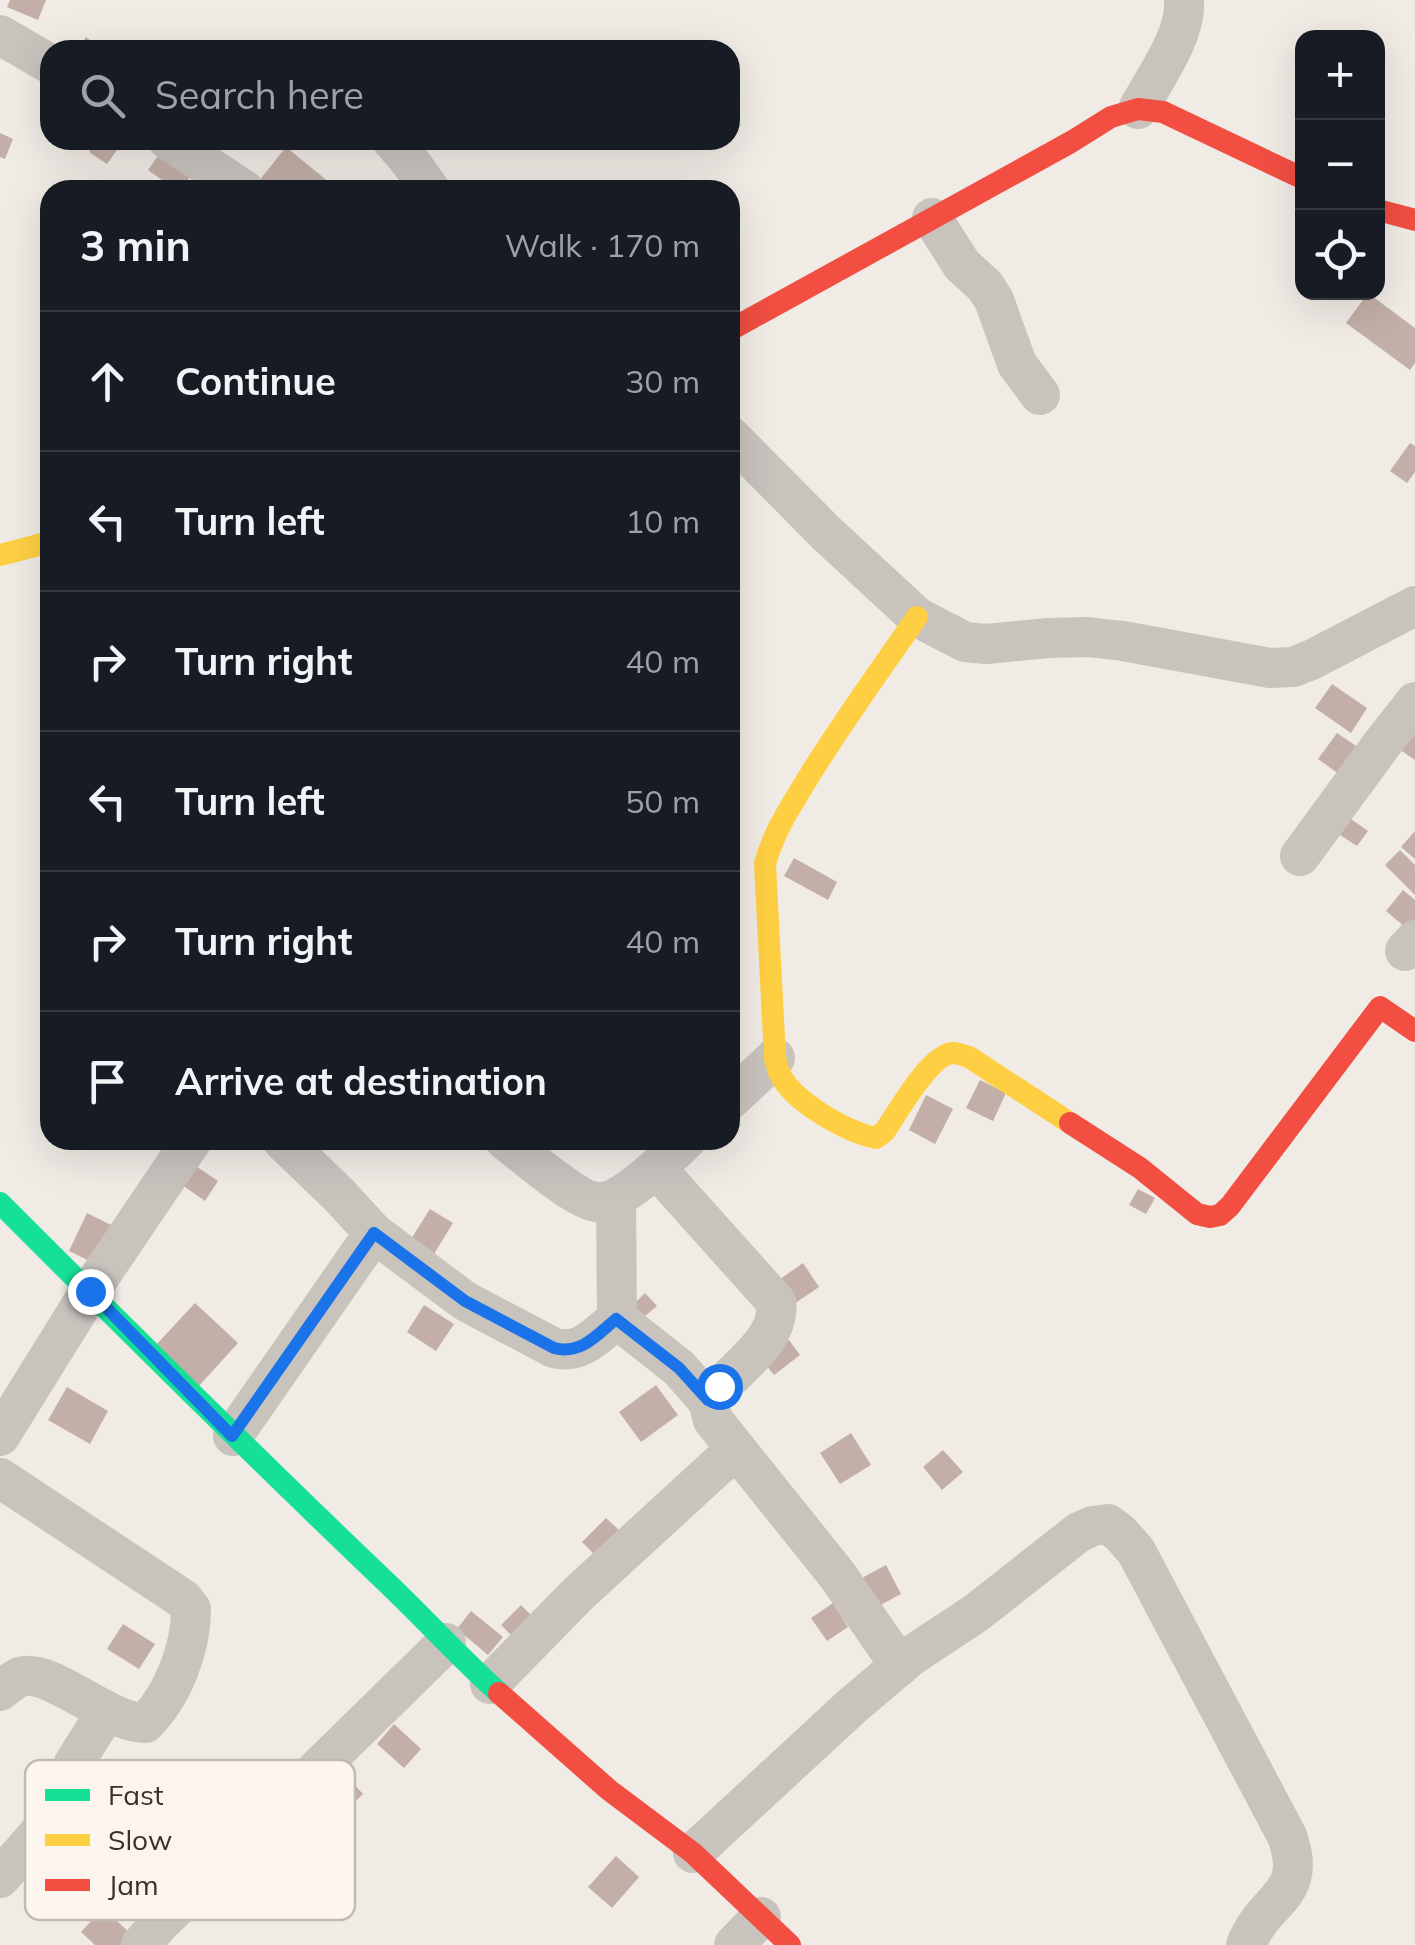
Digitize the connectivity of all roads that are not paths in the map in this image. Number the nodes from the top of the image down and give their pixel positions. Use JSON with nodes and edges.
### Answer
{"nodes":[{"id":1,"x":1184,"y":0,"type":"edge"},
{"id":2,"x":0,"y":34,"type":"edge"},
{"id":3,"x":40,"y":58,"type":"edge"},
{"id":4,"x":1138,"y":109,"type":"junction"},
{"id":5,"x":183,"y":150,"type":"edge"},
{"id":6,"x":401,"y":150,"type":"edge"},
{"id":7,"x":1295,"y":175,"type":"edge"},
{"id":8,"x":229,"y":180,"type":"edge"},
{"id":9,"x":423,"y":180,"type":"edge"},
{"id":10,"x":1385,"y":212,"type":"edge"},
{"id":11,"x":932,"y":218,"type":"junction"},
{"id":12,"x":1415,"y":220,"type":"edge"},
{"id":13,"x":740,"y":324,"type":"edge"},
{"id":14,"x":1040,"y":396,"type":"dead end"},
{"id":15,"x":740,"y":446,"type":"edge"},
{"id":16,"x":40,"y":545,"type":"edge"},
{"id":17,"x":0,"y":555,"type":"edge"},
{"id":18,"x":917,"y":617,"type":"junction"},
{"id":19,"x":1406,"y":620,"type":"edge"},
{"id":20,"x":1415,"y":702,"type":"edge"},
{"id":21,"x":1300,"y":856,"type":"dead end"},
{"id":22,"x":1415,"y":1031,"type":"edge"},
{"id":23,"x":775,"y":1058,"type":"junction"},
{"id":24,"x":740,"y":1091,"type":"edge"},
{"id":25,"x":185,"y":1150,"type":"edge"},
{"id":26,"x":292,"y":1150,"type":"edge"},
{"id":27,"x":518,"y":1150,"type":"edge"},
{"id":28,"x":675,"y":1150,"type":"edge"},
{"id":29,"x":656,"y":1168,"type":"junction"},
{"id":30,"x":616,"y":1198,"type":"junction"},
{"id":31,"x":0,"y":1203,"type":"edge"},
{"id":32,"x":374,"y":1233,"type":"junction"},
{"id":33,"x":90,"y":1291,"type":"junction"},
{"id":34,"x":616,"y":1319,"type":"junction"},
{"id":35,"x":708,"y":1400,"type":"junction"},
{"id":36,"x":0,"y":1436,"type":"edge"},
{"id":37,"x":232,"y":1436,"type":"junction"},
{"id":38,"x":736,"y":1449,"type":"junction"},
{"id":39,"x":0,"y":1478,"type":"edge"},
{"id":40,"x":446,"y":1643,"type":"junction"},
{"id":41,"x":900,"y":1666,"type":"junction"},
{"id":42,"x":490,"y":1684,"type":"junction"},
{"id":43,"x":0,"y":1690,"type":"edge"},
{"id":44,"x":107,"y":1711,"type":"junction"},
{"id":45,"x":76,"y":1760,"type":"edge"},
{"id":46,"x":325,"y":1760,"type":"edge"},
{"id":47,"x":25,"y":1849,"type":"edge"},
{"id":48,"x":693,"y":1853,"type":"junction"},
{"id":49,"x":0,"y":1878,"type":"edge"},
{"id":50,"x":162,"y":1920,"type":"edge"},
{"id":51,"x":747,"y":1931,"type":"edge"},
{"id":52,"x":141,"y":1945,"type":"edge"},
{"id":53,"x":790,"y":1945,"type":"edge"},
{"id":54,"x":1246,"y":1945,"type":"edge"}],
"edges":[{"from":1,"to":4,"type":"street"},
{"from":2,"to":3,"type":"street"},
{"from":4,"to":7,"type":"street"},
{"from":4,"to":11,"type":"street"},
{"from":5,"to":8,"type":"street"},
{"from":6,"to":9,"type":"street"},
{"from":10,"to":12,"type":"street"},
{"from":11,"to":13,"type":"street"},
{"from":11,"to":14,"type":"street"},
{"from":15,"to":18,"type":"street"},
{"from":16,"to":17,"type":"street"},
{"from":18,"to":19,"type":"street"},
{"from":18,"to":23,"type":"street"},
{"from":20,"to":21,"type":"street"},
{"from":22,"to":23,"type":"street"},
{"from":23,"to":24,"type":"street"},
{"from":25,"to":33,"type":"street"},
{"from":26,"to":32,"type":"street"},
{"from":27,"to":30,"type":"street"},
{"from":28,"to":29,"type":"street"},
{"from":29,"to":30,"type":"street"},
{"from":29,"to":35,"type":"street"},
{"from":30,"to":34,"type":"street"},
{"from":31,"to":33,"type":"street"},
{"from":32,"to":34,"type":"street"},
{"from":32,"to":37,"type":"street"},
{"from":33,"to":36,"type":"street"},
{"from":33,"to":37,"type":"street"},
{"from":34,"to":35,"type":"street"},
{"from":35,"to":38,"type":"street"},
{"from":37,"to":40,"type":"street"},
{"from":38,"to":41,"type":"street"},
{"from":38,"to":42,"type":"street"},
{"from":39,"to":44,"type":"street"},
{"from":40,"to":42,"type":"street"},
{"from":40,"to":46,"type":"street"},
{"from":41,"to":48,"type":"street"},
{"from":41,"to":54,"type":"street"},
{"from":42,"to":48,"type":"street"},
{"from":43,"to":44,"type":"street"},
{"from":44,"to":45,"type":"street"},
{"from":47,"to":49,"type":"street"},
{"from":48,"to":51,"type":"street"},
{"from":50,"to":52,"type":"street"},
{"from":51,"to":53,"type":"street"}]}
